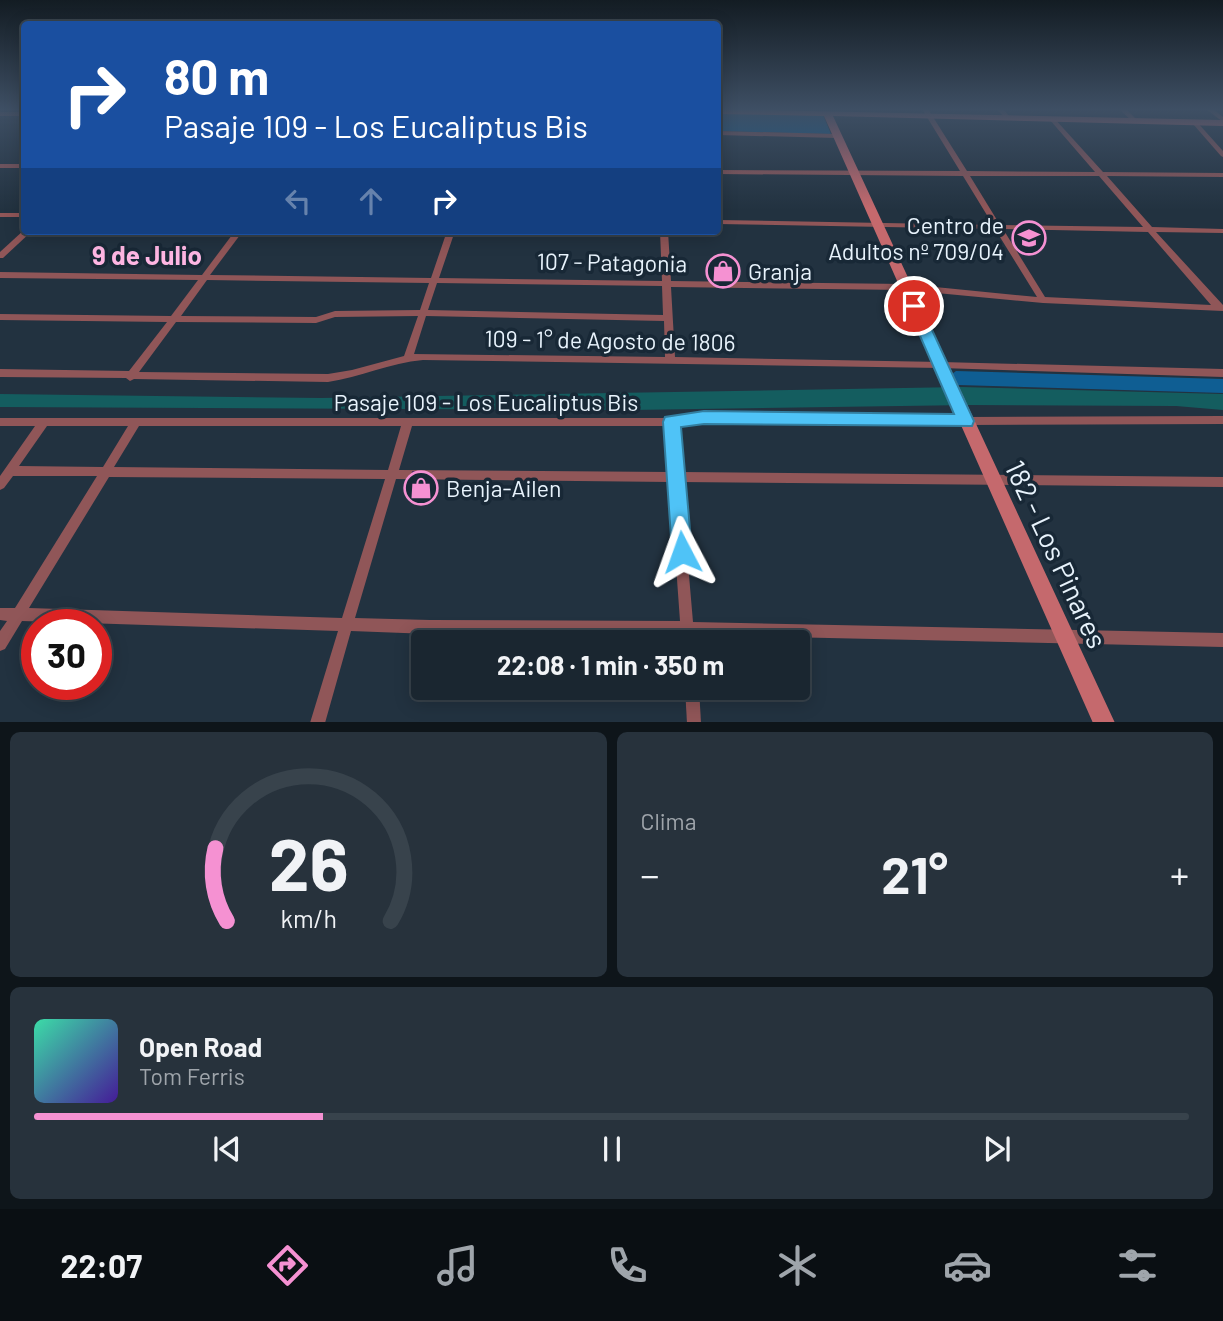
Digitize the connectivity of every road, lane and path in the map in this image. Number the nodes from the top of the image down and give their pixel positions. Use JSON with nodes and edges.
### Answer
{"nodes":[{"id":1,"x":840,"y":143,"type":"edge"},
{"id":2,"x":946,"y":143,"type":"edge"},
{"id":3,"x":1074,"y":143,"type":"edge"},
{"id":4,"x":0,"y":166,"type":"edge"},
{"id":5,"x":21,"y":166,"type":"edge"},
{"id":6,"x":721,"y":172,"type":"edge"},
{"id":7,"x":852,"y":173,"type":"junction"},
{"id":8,"x":1102,"y":174,"type":"junction"},
{"id":9,"x":966,"y":175,"type":"junction"},
{"id":10,"x":1223,"y":175,"type":"edge"},
{"id":11,"x":0,"y":215,"type":"edge"},
{"id":12,"x":21,"y":215,"type":"edge"},
{"id":13,"x":721,"y":222,"type":"edge"},
{"id":14,"x":876,"y":224,"type":"junction"},
{"id":15,"x":999,"y":226,"type":"junction"},
{"id":16,"x":1151,"y":230,"type":"junction"},
{"id":17,"x":1223,"y":231,"type":"edge"},
{"id":18,"x":24,"y":235,"type":"edge"},
{"id":19,"x":236,"y":235,"type":"edge"},
{"id":20,"x":450,"y":235,"type":"edge"},
{"id":21,"x":664,"y":235,"type":"edge"},
{"id":22,"x":0,"y":256,"type":"edge"},
{"id":23,"x":0,"y":275,"type":"edge"},
{"id":24,"x":205,"y":278,"type":"junction"},
{"id":25,"x":434,"y":278,"type":"junction"},
{"id":26,"x":667,"y":282,"type":"junction"},
{"id":27,"x":905,"y":286,"type":"junction"},
{"id":28,"x":1043,"y":300,"type":"junction"},
{"id":29,"x":1222,"y":309,"type":"edge"},
{"id":30,"x":421,"y":313,"type":"junction"},
{"id":31,"x":0,"y":317,"type":"edge"},
{"id":32,"x":176,"y":317,"type":"junction"},
{"id":33,"x":668,"y":318,"type":"junction"},
{"id":34,"x":408,"y":357,"type":"junction"},
{"id":35,"x":670,"y":360,"type":"junction"},
{"id":36,"x":941,"y":365,"type":"junction"},
{"id":37,"x":0,"y":373,"type":"edge"},
{"id":38,"x":1223,"y":373,"type":"edge"},
{"id":39,"x":131,"y":377,"type":"junction"},
{"id":40,"x":963,"y":415,"type":"junction"},
{"id":41,"x":1223,"y":420,"type":"edge"},
{"id":42,"x":0,"y":422,"type":"edge"},
{"id":43,"x":44,"y":422,"type":"junction"},
{"id":44,"x":671,"y":422,"type":"junction"},
{"id":45,"x":135,"y":424,"type":"junction"},
{"id":46,"x":407,"y":424,"type":"junction"},
{"id":47,"x":107,"y":470,"type":"junction"},
{"id":48,"x":10,"y":471,"type":"junction"},
{"id":49,"x":392,"y":473,"type":"junction"},
{"id":50,"x":677,"y":475,"type":"junction"},
{"id":51,"x":993,"y":479,"type":"junction"},
{"id":52,"x":1223,"y":482,"type":"edge"},
{"id":53,"x":0,"y":485,"type":"edge"},
{"id":54,"x":20,"y":613,"type":"junction"},
{"id":55,"x":0,"y":614,"type":"edge"},
{"id":56,"x":347,"y":624,"type":"junction"},
{"id":57,"x":533,"y":630,"type":"edge"},
{"id":58,"x":688,"y":630,"type":"edge"},
{"id":59,"x":810,"y":636,"type":"edge"},
{"id":60,"x":1065,"y":637,"type":"junction"},
{"id":61,"x":1223,"y":640,"type":"edge"},
{"id":62,"x":0,"y":644,"type":"edge"},
{"id":63,"x":693,"y":700,"type":"edge"},
{"id":64,"x":317,"y":722,"type":"edge"},
{"id":65,"x":694,"y":722,"type":"edge"},
{"id":66,"x":1104,"y":722,"type":"edge"}],
"edges":[{"from":1,"to":7,"type":"street","name":"182 - Los Pinares"},
{"from":2,"to":9,"type":"street"},
{"from":3,"to":8,"type":"street"},
{"from":4,"to":5,"type":"street"},
{"from":6,"to":7,"type":"street"},
{"from":7,"to":9,"type":"street"},
{"from":7,"to":14,"type":"street","name":"182 - Los Pinares"},
{"from":8,"to":9,"type":"street"},
{"from":8,"to":10,"type":"street"},
{"from":8,"to":16,"type":"street"},
{"from":9,"to":15,"type":"street"},
{"from":11,"to":12,"type":"street"},
{"from":13,"to":14,"type":"street"},
{"from":14,"to":15,"type":"street"},
{"from":14,"to":27,"type":"street","name":"182 - Los Pinares"},
{"from":15,"to":16,"type":"street"},
{"from":15,"to":28,"type":"street"},
{"from":16,"to":17,"type":"street"},
{"from":16,"to":29,"type":"street"},
{"from":18,"to":22,"type":"street"},
{"from":19,"to":24,"type":"street"},
{"from":20,"to":25,"type":"street"},
{"from":21,"to":26,"type":"street"},
{"from":23,"to":24,"type":"street","name":"107 - Patagonia"},
{"from":24,"to":25,"type":"street","name":"107 - Patagonia"},
{"from":24,"to":32,"type":"street"},
{"from":25,"to":26,"type":"street","name":"107 - Patagonia"},
{"from":25,"to":30,"type":"street"},
{"from":26,"to":27,"type":"street","name":"107 - Patagonia"},
{"from":26,"to":33,"type":"street"},
{"from":27,"to":28,"type":"street","name":"107 - Patagonia"},
{"from":27,"to":36,"type":"street","name":"182 - Los Pinares"},
{"from":28,"to":29,"type":"street","name":"107 - Patagonia"},
{"from":30,"to":32,"type":"street"},
{"from":30,"to":33,"type":"street"},
{"from":30,"to":34,"type":"street"},
{"from":31,"to":32,"type":"street"},
{"from":32,"to":39,"type":"street"},
{"from":33,"to":35,"type":"street"},
{"from":34,"to":35,"type":"street","name":"109 - 1° de Agosto de 1806"},
{"from":34,"to":39,"type":"street","name":"109 - 1° de Agosto de 1806"},
{"from":35,"to":36,"type":"street","name":"109 - 1° de Agosto de 1806"},
{"from":36,"to":38,"type":"street","name":"109 - 1° de Agosto de 1806"},
{"from":36,"to":40,"type":"street","name":"182 - Los Pinares"},
{"from":37,"to":39,"type":"street","name":"109 - 1° de Agosto de 1806"},
{"from":40,"to":41,"type":"street","name":"Pasaje 109 - Los Eucaliptus Bis"},
{"from":40,"to":44,"type":"street","name":"Pasaje 109 - Los Eucaliptus Bis"},
{"from":40,"to":51,"type":"street","name":"182 - Los Pinares"},
{"from":42,"to":43,"type":"street","name":"Pasaje 109 - Los Eucaliptus Bis"},
{"from":43,"to":45,"type":"street","name":"Pasaje 109 - Los Eucaliptus Bis"},
{"from":43,"to":48,"type":"street"},
{"from":44,"to":46,"type":"street","name":"Pasaje 109 - Los Eucaliptus Bis"},
{"from":44,"to":50,"type":"street"},
{"from":45,"to":46,"type":"street","name":"Pasaje 109 - Los Eucaliptus Bis"},
{"from":45,"to":47,"type":"street"},
{"from":46,"to":49,"type":"street"},
{"from":47,"to":48,"type":"street"},
{"from":47,"to":49,"type":"street"},
{"from":47,"to":54,"type":"street"},
{"from":48,"to":53,"type":"street"},
{"from":49,"to":50,"type":"street"},
{"from":49,"to":56,"type":"street"},
{"from":50,"to":51,"type":"street"},
{"from":50,"to":58,"type":"street"},
{"from":51,"to":52,"type":"street"},
{"from":51,"to":60,"type":"street","name":"182 - Los Pinares"},
{"from":54,"to":55,"type":"street"},
{"from":54,"to":56,"type":"street"},
{"from":54,"to":62,"type":"street"},
{"from":56,"to":57,"type":"street"},
{"from":56,"to":64,"type":"street"},
{"from":59,"to":60,"type":"street"},
{"from":60,"to":61,"type":"street"},
{"from":60,"to":66,"type":"street","name":"182 - Los Pinares"},
{"from":63,"to":65,"type":"street"}]}
